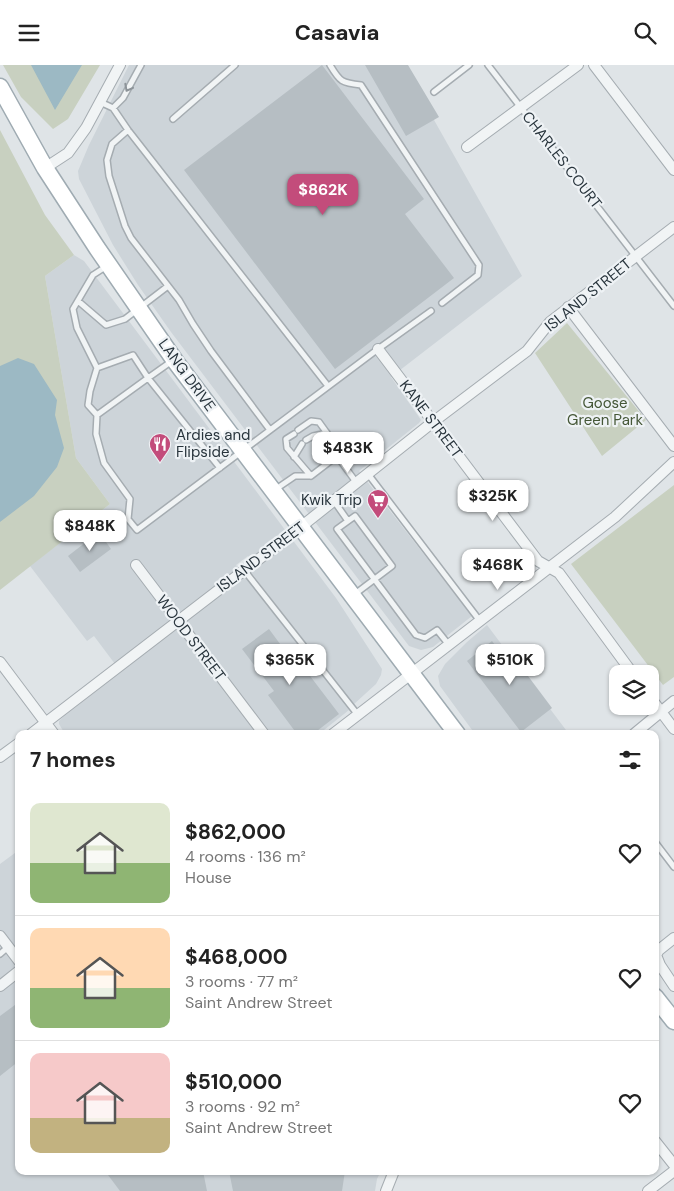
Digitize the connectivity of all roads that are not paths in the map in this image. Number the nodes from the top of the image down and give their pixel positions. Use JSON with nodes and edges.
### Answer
{"nodes":[{"id":1,"x":120,"y":65,"type":"edge"},
{"id":2,"x":141,"y":65,"type":"edge"},
{"id":3,"x":235,"y":65,"type":"edge"},
{"id":4,"x":330,"y":65,"type":"edge"},
{"id":5,"x":469,"y":65,"type":"edge"},
{"id":6,"x":488,"y":65,"type":"edge"},
{"id":7,"x":578,"y":65,"type":"edge"},
{"id":8,"x":594,"y":65,"type":"edge"},
{"id":9,"x":0,"y":87,"type":"edge"},
{"id":10,"x":434,"y":92,"type":"dead end"},
{"id":11,"x":100,"y":102,"type":"junction"},
{"id":12,"x":113,"y":108,"type":"junction"},
{"id":13,"x":521,"y":108,"type":"junction"},
{"id":14,"x":173,"y":119,"type":"dead end"},
{"id":15,"x":128,"y":130,"type":"junction"},
{"id":16,"x":467,"y":147,"type":"dead end"},
{"id":17,"x":46,"y":168,"type":"junction"},
{"id":18,"x":674,"y":170,"type":"edge"},
{"id":19,"x":674,"y":227,"type":"edge"},
{"id":20,"x":636,"y":256,"type":"junction"},
{"id":21,"x":108,"y":265,"type":"junction"},
{"id":22,"x":168,"y":286,"type":"junction"},
{"id":23,"x":78,"y":301,"type":"junction"},
{"id":24,"x":442,"y":303,"type":"dead end"},
{"id":25,"x":674,"y":306,"type":"edge"},
{"id":26,"x":568,"y":307,"type":"junction"},
{"id":27,"x":139,"y":308,"type":"junction"},
{"id":28,"x":431,"y":311,"type":"dead end"},
{"id":29,"x":378,"y":349,"type":"junction"},
{"id":30,"x":174,"y":359,"type":"junction"},
{"id":31,"x":97,"y":367,"type":"junction"},
{"id":32,"x":148,"y":378,"type":"junction"},
{"id":33,"x":328,"y":386,"type":"junction"},
{"id":34,"x":97,"y":415,"type":"junction"},
{"id":35,"x":433,"y":422,"type":"junction"},
{"id":36,"x":270,"y":430,"type":"junction"},
{"id":37,"x":327,"y":433,"type":"junction"},
{"id":38,"x":306,"y":440,"type":"dead end"},
{"id":39,"x":302,"y":445,"type":"dead end"},
{"id":40,"x":674,"y":446,"type":"edge"},
{"id":41,"x":242,"y":451,"type":"junction"},
{"id":42,"x":337,"y":456,"type":"junction"},
{"id":43,"x":294,"y":457,"type":"junction"},
{"id":44,"x":674,"y":462,"type":"edge"},
{"id":45,"x":220,"y":468,"type":"junction"},
{"id":46,"x":368,"y":474,"type":"junction"},
{"id":47,"x":311,"y":476,"type":"junction"},
{"id":48,"x":357,"y":483,"type":"junction"},
{"id":49,"x":274,"y":491,"type":"junction"},
{"id":50,"x":334,"y":501,"type":"junction"},
{"id":51,"x":348,"y":521,"type":"junction"},
{"id":52,"x":302,"y":527,"type":"junction"},
{"id":53,"x":353,"y":539,"type":"dead end"},
{"id":54,"x":350,"y":545,"type":"junction"},
{"id":55,"x":362,"y":551,"type":"dead end"},
{"id":56,"x":358,"y":557,"type":"junction"},
{"id":57,"x":370,"y":561,"type":"dead end"},
{"id":58,"x":136,"y":565,"type":"dead end"},
{"id":59,"x":366,"y":568,"type":"junction"},
{"id":60,"x":550,"y":568,"type":"junction"},
{"id":61,"x":244,"y":570,"type":"junction"},
{"id":62,"x":374,"y":579,"type":"junction"},
{"id":63,"x":353,"y":595,"type":"junction"},
{"id":64,"x":177,"y":620,"type":"junction"},
{"id":65,"x":480,"y":621,"type":"junction"},
{"id":66,"x":449,"y":645,"type":"junction"},
{"id":67,"x":0,"y":662,"type":"edge"},
{"id":68,"x":626,"y":665,"type":"edge"},
{"id":69,"x":411,"y":674,"type":"junction"},
{"id":70,"x":674,"y":701,"type":"edge"},
{"id":71,"x":659,"y":710,"type":"edge"},
{"id":72,"x":661,"y":713,"type":"junction"},
{"id":73,"x":358,"y":715,"type":"junction"},
{"id":74,"x":46,"y":723,"type":"junction"},
{"id":75,"x":674,"y":729,"type":"edge"},
{"id":76,"x":36,"y":730,"type":"edge"},
{"id":77,"x":51,"y":730,"type":"edge"},
{"id":78,"x":261,"y":730,"type":"edge"},
{"id":79,"x":338,"y":730,"type":"edge"},
{"id":80,"x":454,"y":730,"type":"edge"},
{"id":81,"x":639,"y":730,"type":"edge"},
{"id":82,"x":15,"y":746,"type":"edge"},
{"id":83,"x":0,"y":757,"type":"edge"},
{"id":84,"x":659,"y":847,"type":"edge"},
{"id":85,"x":674,"y":867,"type":"edge"},
{"id":86,"x":0,"y":936,"type":"edge"},
{"id":87,"x":674,"y":938,"type":"edge"},
{"id":88,"x":4,"y":950,"type":"edge"},
{"id":89,"x":659,"y":950,"type":"edge"},
{"id":90,"x":15,"y":958,"type":"edge"},
{"id":91,"x":659,"y":963,"type":"edge"},
{"id":92,"x":15,"y":974,"type":"edge"},
{"id":93,"x":0,"y":986,"type":"edge"},
{"id":94,"x":674,"y":986,"type":"edge"},
{"id":95,"x":659,"y":1002,"type":"edge"},
{"id":96,"x":674,"y":1021,"type":"edge"},
{"id":97,"x":659,"y":1146,"type":"edge"},
{"id":98,"x":674,"y":1165,"type":"edge"},
{"id":99,"x":674,"y":1171,"type":"edge"},
{"id":100,"x":392,"y":1175,"type":"edge"},
{"id":101,"x":386,"y":1191,"type":"edge"},
{"id":102,"x":648,"y":1191,"type":"edge"}],
"edges":[{"from":1,"to":11,"type":"street"},
{"from":2,"to":12,"type":"lane","one_way":true},
{"from":3,"to":14,"type":"lane"},
{"from":4,"to":24,"type":"lane"},
{"from":5,"to":10,"type":"lane"},
{"from":6,"to":13,"type":"lane","name":"CHARLES COURT"},
{"from":7,"to":13,"type":"street"},
{"from":8,"to":18,"type":"street"},
{"from":9,"to":17,"type":"main road","name":"LANG DRIVE"},
{"from":11,"to":12,"type":"lane"},
{"from":11,"to":17,"type":"street"},
{"from":12,"to":15,"type":"lane"},
{"from":13,"to":16,"type":"street"},
{"from":13,"to":20,"type":"lane","name":"CHARLES COURT"},
{"from":15,"to":22,"type":"lane"},
{"from":15,"to":33,"type":"lane"},
{"from":17,"to":21,"type":"main road","name":"LANG DRIVE"},
{"from":19,"to":20,"type":"street","name":"ISLAND STREET"},
{"from":20,"to":25,"type":"lane","name":"CHARLES COURT"},
{"from":20,"to":26,"type":"street","name":"ISLAND STREET"},
{"from":21,"to":23,"type":"lane"},
{"from":21,"to":27,"type":"main road","name":"LANG DRIVE"},
{"from":22,"to":27,"type":"lane"},
{"from":22,"to":36,"type":"lane"},
{"from":23,"to":27,"type":"lane"},
{"from":23,"to":31,"type":"lane"},
{"from":26,"to":35,"type":"street","name":"ISLAND STREET"},
{"from":26,"to":40,"type":"street"},
{"from":27,"to":30,"type":"main road","name":"LANG DRIVE"},
{"from":28,"to":29,"type":"lane"},
{"from":29,"to":33,"type":"lane"},
{"from":29,"to":35,"type":"street","name":"KANE STREET"},
{"from":30,"to":32,"type":"lane"},
{"from":30,"to":41,"type":"main road","name":"LANG DRIVE"},
{"from":31,"to":32,"type":"lane"},
{"from":31,"to":34,"type":"lane"},
{"from":32,"to":34,"type":"lane"},
{"from":32,"to":45,"type":"lane"},
{"from":33,"to":36,"type":"lane"},
{"from":34,"to":45,"type":"lane"},
{"from":35,"to":46,"type":"street","name":"ISLAND STREET"},
{"from":35,"to":60,"type":"street","name":"KANE STREET"},
{"from":36,"to":41,"type":"lane"},
{"from":37,"to":38,"type":"lane"},
{"from":37,"to":42,"type":"lane"},
{"from":37,"to":43,"type":"lane"},
{"from":39,"to":43,"type":"lane"},
{"from":41,"to":45,"type":"lane"},
{"from":41,"to":49,"type":"main road","name":"LANG DRIVE"},
{"from":42,"to":47,"type":"lane"},
{"from":42,"to":48,"type":"lane"},
{"from":43,"to":47,"type":"lane"},
{"from":44,"to":60,"type":"street"},
{"from":46,"to":48,"type":"street","name":"ISLAND STREET"},
{"from":46,"to":65,"type":"lane"},
{"from":47,"to":49,"type":"lane"},
{"from":48,"to":50,"type":"street","name":"ISLAND STREET"},
{"from":49,"to":52,"type":"main road","name":"LANG DRIVE"},
{"from":50,"to":51,"type":"lane"},
{"from":50,"to":52,"type":"street","name":"ISLAND STREET"},
{"from":51,"to":54,"type":"lane"},
{"from":51,"to":62,"type":"lane"},
{"from":52,"to":61,"type":"street","name":"ISLAND STREET"},
{"from":52,"to":63,"type":"main road","name":"LANG DRIVE"},
{"from":53,"to":54,"type":"lane"},
{"from":54,"to":56,"type":"lane"},
{"from":55,"to":56,"type":"lane"},
{"from":56,"to":59,"type":"lane"},
{"from":57,"to":59,"type":"lane"},
{"from":58,"to":64,"type":"street","name":"WOOD STREET"},
{"from":59,"to":62,"type":"lane"},
{"from":60,"to":65,"type":"street"},
{"from":60,"to":68,"type":"street","name":"KANE STREET"},
{"from":61,"to":64,"type":"street","name":"ISLAND STREET"},
{"from":61,"to":73,"type":"lane"},
{"from":62,"to":63,"type":"lane"},
{"from":62,"to":66,"type":"lane"},
{"from":63,"to":69,"type":"main road","name":"LANG DRIVE"},
{"from":64,"to":74,"type":"street","name":"ISLAND STREET"},
{"from":64,"to":78,"type":"street","name":"WOOD STREET"},
{"from":65,"to":66,"type":"street"},
{"from":66,"to":69,"type":"street"},
{"from":67,"to":74,"type":"street"},
{"from":69,"to":73,"type":"street"},
{"from":69,"to":80,"type":"main road","name":"LANG DRIVE"},
{"from":70,"to":72,"type":"street"},
{"from":71,"to":72,"type":"street"},
{"from":72,"to":75,"type":"street"},
{"from":72,"to":81,"type":"street"},
{"from":73,"to":79,"type":"street"},
{"from":74,"to":76,"type":"street","name":"ISLAND STREET"},
{"from":74,"to":77,"type":"street"},
{"from":82,"to":83,"type":"street"},
{"from":84,"to":85,"type":"lane"},
{"from":86,"to":88,"type":"street"},
{"from":87,"to":89,"type":"street"},
{"from":88,"to":90,"type":"street"},
{"from":91,"to":94,"type":"street"},
{"from":92,"to":93,"type":"street"},
{"from":95,"to":96,"type":"main road"},
{"from":97,"to":98,"type":"street"},
{"from":99,"to":102,"type":"street"},
{"from":100,"to":101,"type":"street"}]}
